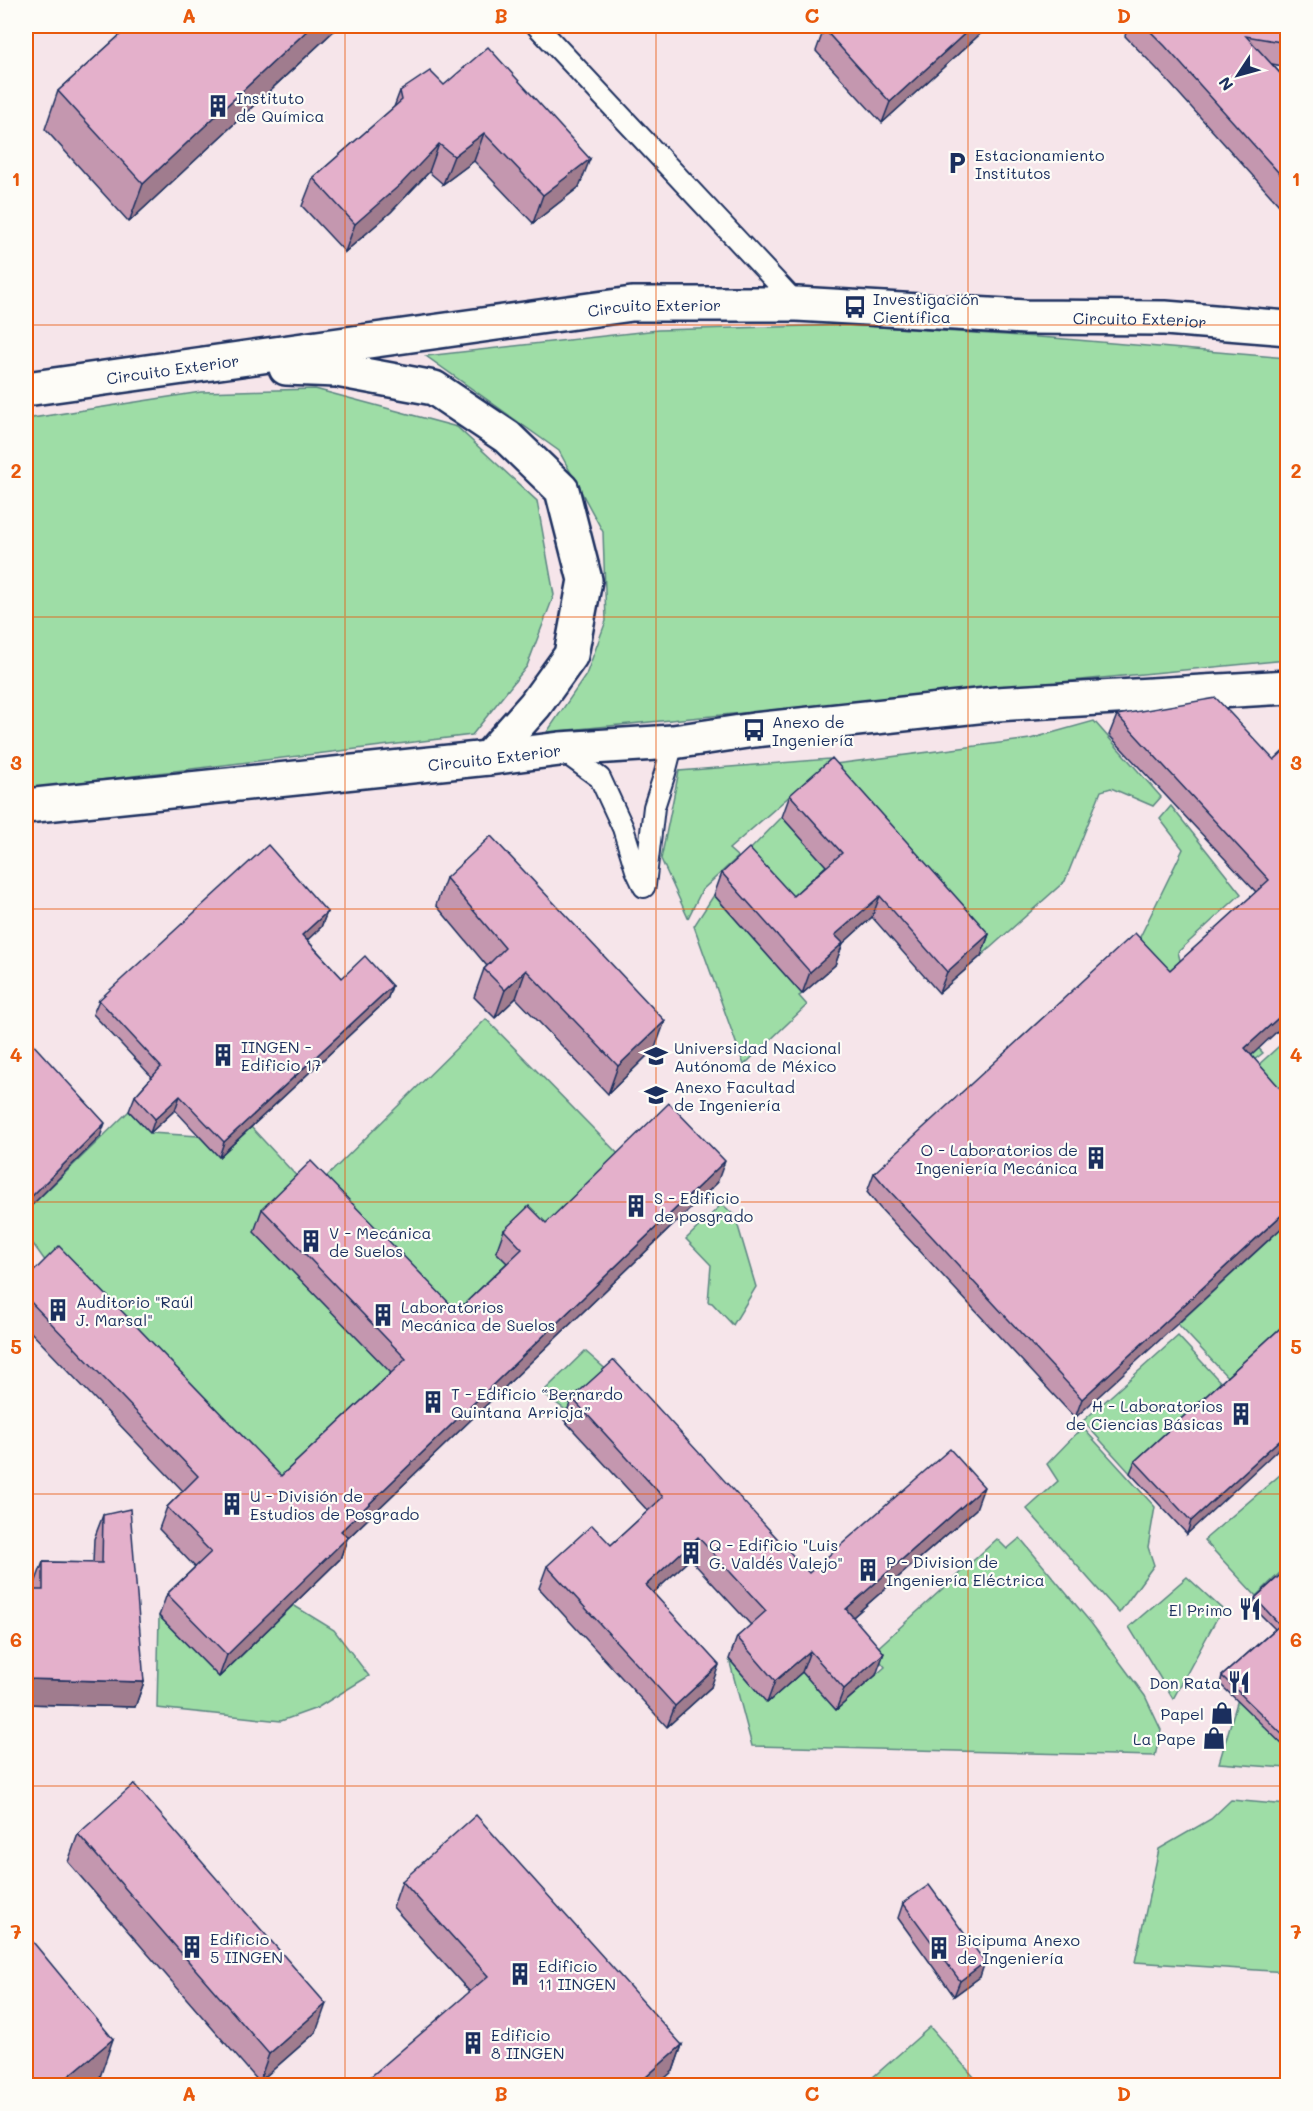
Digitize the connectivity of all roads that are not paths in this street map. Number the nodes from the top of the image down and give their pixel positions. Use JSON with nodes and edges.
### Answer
{"nodes":[{"id":1,"x":537,"y":26,"type":"edge"},
{"id":2,"x":797,"y":304,"type":"junction"},
{"id":3,"x":1287,"y":328,"type":"edge"},
{"id":4,"x":201,"y":365,"type":"junction"},
{"id":5,"x":26,"y":387,"type":"edge"},
{"id":6,"x":1287,"y":687,"type":"edge"},
{"id":7,"x":673,"y":742,"type":"junction"},
{"id":8,"x":560,"y":749,"type":"junction"},
{"id":9,"x":488,"y":758,"type":"junction"},
{"id":10,"x":26,"y":806,"type":"edge"}],
"edges":[{"from":1,"to":2,"type":"lane"},
{"from":2,"to":3,"type":"street","name":"Circuito Exterior"},
{"from":2,"to":4,"type":"street","name":"Circuito Exterior"},
{"from":4,"to":5,"type":"street","name":"Circuito Exterior"},
{"from":4,"to":9,"type":"street"},
{"from":6,"to":7,"type":"street","name":"Circuito Exterior"},
{"from":7,"to":8,"type":"street","name":"Circuito Exterior"},
{"from":7,"to":8,"type":"lane"},
{"from":8,"to":9,"type":"street","name":"Circuito Exterior"},
{"from":9,"to":10,"type":"street","name":"Circuito Exterior"}]}
